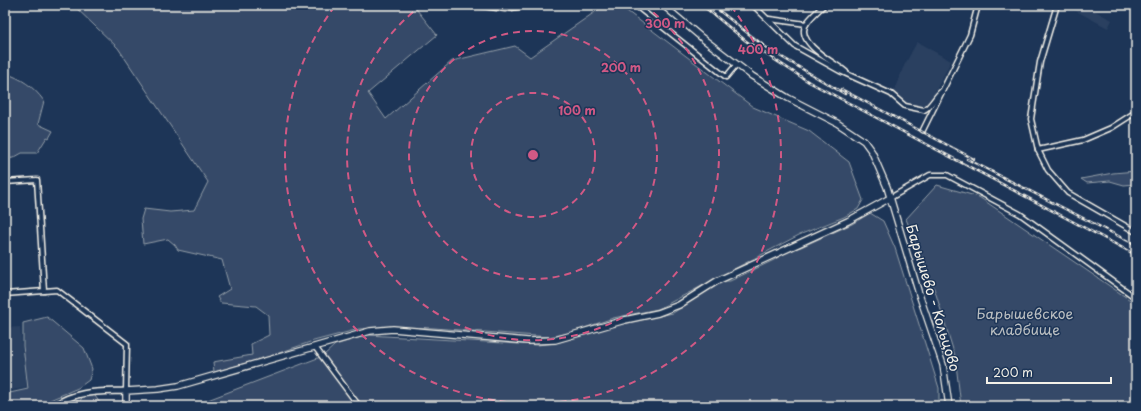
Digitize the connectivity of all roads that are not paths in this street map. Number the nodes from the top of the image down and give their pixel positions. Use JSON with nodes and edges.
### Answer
{"nodes":[{"id":1,"x":475,"y":5,"type":"edge"},
{"id":2,"x":485,"y":5,"type":"edge"},
{"id":3,"x":529,"y":5,"type":"edge"},
{"id":4,"x":635,"y":5,"type":"edge"},
{"id":5,"x":663,"y":5,"type":"edge"},
{"id":6,"x":753,"y":5,"type":"edge"},
{"id":7,"x":824,"y":5,"type":"edge"},
{"id":8,"x":978,"y":5,"type":"edge"},
{"id":9,"x":1056,"y":5,"type":"edge"},
{"id":10,"x":768,"y":19,"type":"junction"},
{"id":11,"x":806,"y":24,"type":"junction"},
{"id":12,"x":736,"y":65,"type":"junction"},
{"id":13,"x":850,"y":75,"type":"junction"},
{"id":14,"x":942,"y":91,"type":"junction"},
{"id":15,"x":1136,"y":112,"type":"edge"},
{"id":16,"x":924,"y":130,"type":"dead end"},
{"id":17,"x":1038,"y":150,"type":"junction"},
{"id":18,"x":5,"y":182,"type":"edge"},
{"id":19,"x":890,"y":198,"type":"junction"},
{"id":20,"x":1136,"y":232,"type":"edge"},
{"id":21,"x":44,"y":291,"type":"junction"},
{"id":22,"x":5,"y":294,"type":"edge"},
{"id":23,"x":1136,"y":298,"type":"edge"},
{"id":24,"x":315,"y":346,"type":"junction"},
{"id":25,"x":126,"y":391,"type":"junction"},
{"id":26,"x":53,"y":406,"type":"edge"},
{"id":27,"x":126,"y":406,"type":"edge"},
{"id":28,"x":359,"y":406,"type":"edge"},
{"id":29,"x":949,"y":406,"type":"edge"}],
"edges":[{"from":1,"to":2,"type":"street"},
{"from":2,"to":3,"type":"street"},
{"from":4,"to":12,"type":"street"},
{"from":5,"to":12,"type":"main road","name":"Барышево - Кольцово"},
{"from":6,"to":10,"type":"street"},
{"from":7,"to":11,"type":"street"},
{"from":8,"to":14,"type":"street"},
{"from":9,"to":17,"type":"street"},
{"from":10,"to":11,"type":"street"},
{"from":10,"to":13,"type":"street"},
{"from":11,"to":13,"type":"street"},
{"from":12,"to":19,"type":"main road","name":"Барышево - Кольцово"},
{"from":13,"to":14,"type":"street"},
{"from":14,"to":16,"type":"street"},
{"from":15,"to":17,"type":"street"},
{"from":17,"to":20,"type":"street"},
{"from":18,"to":21,"type":"street"},
{"from":19,"to":23,"type":"street"},
{"from":19,"to":24,"type":"main road"},
{"from":19,"to":29,"type":"main road","name":"Барышево - Кольцово"},
{"from":21,"to":22,"type":"street"},
{"from":21,"to":25,"type":"street"},
{"from":24,"to":25,"type":"main road"},
{"from":24,"to":28,"type":"street"},
{"from":25,"to":26,"type":"street"},
{"from":25,"to":27,"type":"main road"}]}
